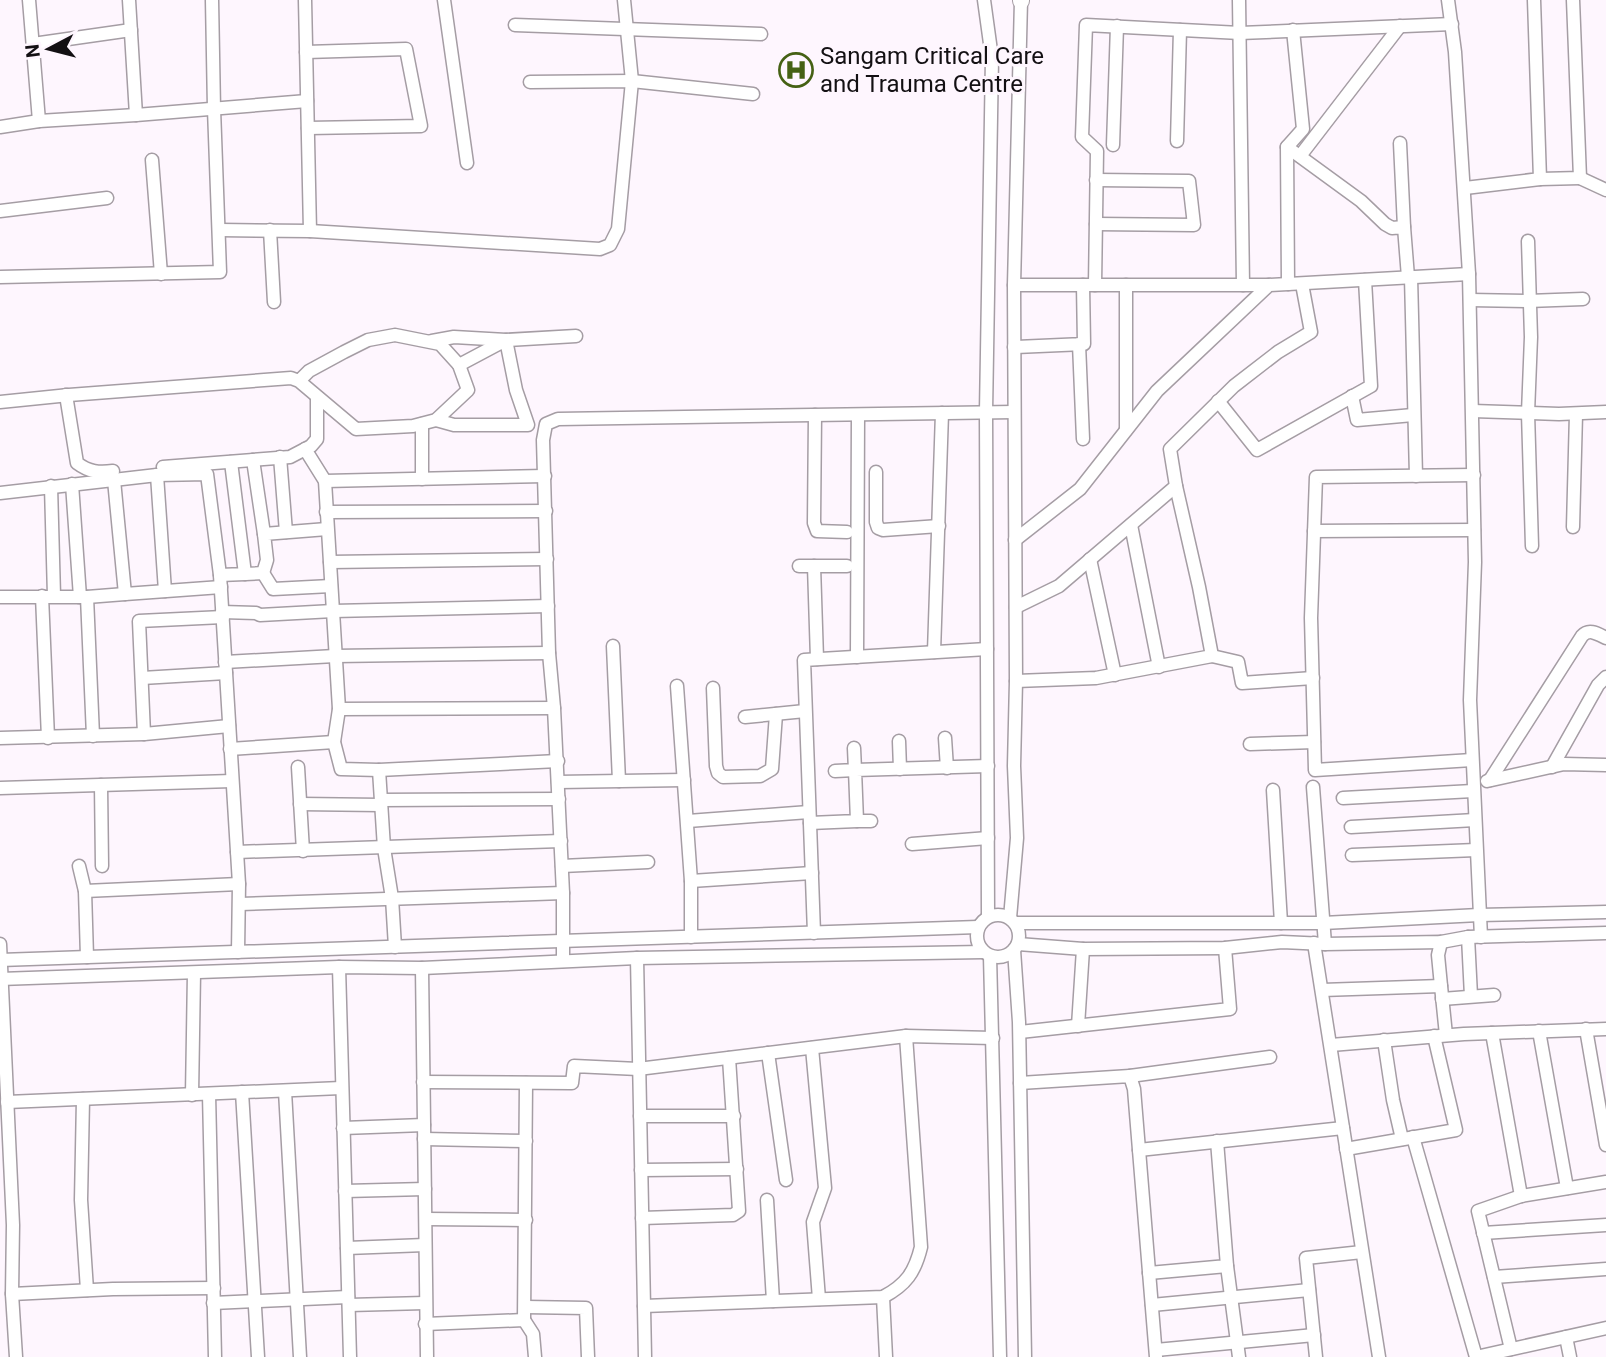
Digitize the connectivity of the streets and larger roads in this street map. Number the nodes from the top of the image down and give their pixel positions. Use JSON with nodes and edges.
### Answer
{"nodes":[{"id":1,"x":29,"y":0,"type":"edge"},
{"id":2,"x":129,"y":0,"type":"edge"},
{"id":3,"x":212,"y":0,"type":"edge"},
{"id":4,"x":305,"y":0,"type":"edge"},
{"id":5,"x":444,"y":0,"type":"edge"},
{"id":6,"x":624,"y":0,"type":"edge"},
{"id":7,"x":984,"y":0,"type":"edge"},
{"id":8,"x":1021,"y":0,"type":"edge"},
{"id":9,"x":1239,"y":0,"type":"edge"},
{"id":10,"x":1448,"y":0,"type":"edge"},
{"id":11,"x":1534,"y":0,"type":"edge"},
{"id":12,"x":1573,"y":0,"type":"edge"},
{"id":13,"x":1452,"y":24,"type":"junction"},
{"id":14,"x":515,"y":26,"type":"dead end"},
{"id":15,"x":1117,"y":26,"type":"junction"},
{"id":16,"x":1399,"y":26,"type":"junction"},
{"id":17,"x":131,"y":30,"type":"junction"},
{"id":18,"x":627,"y":30,"type":"junction"},
{"id":19,"x":1180,"y":30,"type":"junction"},
{"id":20,"x":1293,"y":30,"type":"junction"},
{"id":21,"x":1240,"y":33,"type":"junction"},
{"id":22,"x":761,"y":34,"type":"dead end"},
{"id":23,"x":33,"y":44,"type":"junction"},
{"id":24,"x":306,"y":52,"type":"junction"},
{"id":25,"x":632,"y":81,"type":"junction"},
{"id":26,"x":530,"y":82,"type":"dead end"},
{"id":27,"x":754,"y":94,"type":"dead end"},
{"id":28,"x":307,"y":101,"type":"junction"},
{"id":29,"x":214,"y":109,"type":"junction"},
{"id":30,"x":136,"y":115,"type":"junction"},
{"id":31,"x":39,"y":121,"type":"junction"},
{"id":32,"x":0,"y":127,"type":"edge"},
{"id":33,"x":308,"y":128,"type":"junction"},
{"id":34,"x":1177,"y":141,"type":"dead end"},
{"id":35,"x":1400,"y":144,"type":"dead end"},
{"id":36,"x":1113,"y":145,"type":"dead end"},
{"id":37,"x":1287,"y":147,"type":"junction"},
{"id":38,"x":1300,"y":156,"type":"junction"},
{"id":39,"x":152,"y":160,"type":"dead end"},
{"id":40,"x":467,"y":163,"type":"dead end"},
{"id":41,"x":1580,"y":178,"type":"junction"},
{"id":42,"x":1540,"y":179,"type":"junction"},
{"id":43,"x":1096,"y":180,"type":"junction"},
{"id":44,"x":1465,"y":188,"type":"junction"},
{"id":45,"x":1606,"y":190,"type":"edge"},
{"id":46,"x":107,"y":198,"type":"dead end"},
{"id":47,"x":0,"y":211,"type":"edge"},
{"id":48,"x":1096,"y":225,"type":"junction"},
{"id":49,"x":1404,"y":227,"type":"junction"},
{"id":50,"x":220,"y":229,"type":"junction"},
{"id":51,"x":270,"y":230,"type":"junction"},
{"id":52,"x":310,"y":231,"type":"junction"},
{"id":53,"x":1528,"y":241,"type":"dead end"},
{"id":54,"x":161,"y":274,"type":"junction"},
{"id":55,"x":1469,"y":274,"type":"junction"},
{"id":56,"x":0,"y":277,"type":"edge"},
{"id":57,"x":1410,"y":277,"type":"junction"},
{"id":58,"x":1365,"y":280,"type":"junction"},
{"id":59,"x":1295,"y":284,"type":"junction"},
{"id":60,"x":1014,"y":285,"type":"junction"},
{"id":61,"x":1089,"y":285,"type":"junction"},
{"id":62,"x":1126,"y":285,"type":"junction"},
{"id":63,"x":1243,"y":285,"type":"junction"},
{"id":64,"x":1269,"y":285,"type":"junction"},
{"id":65,"x":1583,"y":299,"type":"dead end"},
{"id":66,"x":1470,"y":300,"type":"junction"},
{"id":67,"x":1528,"y":301,"type":"junction"},
{"id":68,"x":274,"y":302,"type":"dead end"},
{"id":69,"x":576,"y":336,"type":"dead end"},
{"id":70,"x":506,"y":340,"type":"junction"},
{"id":71,"x":428,"y":341,"type":"junction"},
{"id":72,"x":1079,"y":344,"type":"junction"},
{"id":73,"x":1014,"y":347,"type":"junction"},
{"id":74,"x":459,"y":365,"type":"junction"},
{"id":75,"x":299,"y":381,"type":"junction"},
{"id":76,"x":66,"y":395,"type":"junction"},
{"id":77,"x":1352,"y":396,"type":"junction"},
{"id":78,"x":317,"y":397,"type":"junction"},
{"id":79,"x":1218,"y":401,"type":"junction"},
{"id":80,"x":0,"y":402,"type":"edge"},
{"id":81,"x":1473,"y":411,"type":"junction"},
{"id":82,"x":986,"y":412,"type":"junction"},
{"id":83,"x":1014,"y":412,"type":"junction"},
{"id":84,"x":1606,"y":412,"type":"edge"},
{"id":85,"x":943,"y":413,"type":"junction"},
{"id":86,"x":1528,"y":413,"type":"junction"},
{"id":87,"x":1576,"y":414,"type":"junction"},
{"id":88,"x":815,"y":415,"type":"junction"},
{"id":89,"x":858,"y":415,"type":"junction"},
{"id":90,"x":1413,"y":415,"type":"junction"},
{"id":91,"x":429,"y":422,"type":"junction"},
{"id":92,"x":528,"y":425,"type":"junction"},
{"id":93,"x":1126,"y":430,"type":"junction"},
{"id":94,"x":1083,"y":439,"type":"dead end"},
{"id":95,"x":544,"y":440,"type":"junction"},
{"id":96,"x":305,"y":449,"type":"junction"},
{"id":97,"x":280,"y":457,"type":"junction"},
{"id":98,"x":253,"y":460,"type":"junction"},
{"id":99,"x":231,"y":462,"type":"junction"},
{"id":100,"x":876,"y":472,"type":"dead end"},
{"id":101,"x":157,"y":475,"type":"junction"},
{"id":102,"x":1474,"y":475,"type":"junction"},
{"id":103,"x":545,"y":476,"type":"junction"},
{"id":104,"x":1416,"y":476,"type":"junction"},
{"id":105,"x":422,"y":479,"type":"junction"},
{"id":106,"x":114,"y":480,"type":"junction"},
{"id":107,"x":325,"y":481,"type":"junction"},
{"id":108,"x":72,"y":484,"type":"junction"},
{"id":109,"x":51,"y":486,"type":"junction"},
{"id":110,"x":1176,"y":486,"type":"junction"},
{"id":111,"x":0,"y":492,"type":"edge"},
{"id":112,"x":546,"y":511,"type":"junction"},
{"id":113,"x":326,"y":512,"type":"junction"},
{"id":114,"x":1130,"y":525,"type":"junction"},
{"id":115,"x":939,"y":526,"type":"junction"},
{"id":116,"x":1573,"y":527,"type":"dead end"},
{"id":117,"x":327,"y":529,"type":"junction"},
{"id":118,"x":1474,"y":530,"type":"junction"},
{"id":119,"x":1314,"y":531,"type":"junction"},
{"id":120,"x":286,"y":532,"type":"junction"},
{"id":121,"x":847,"y":532,"type":"dead end"},
{"id":122,"x":264,"y":534,"type":"junction"},
{"id":123,"x":1015,"y":540,"type":"junction"},
{"id":124,"x":1532,"y":546,"type":"dead end"},
{"id":125,"x":547,"y":559,"type":"junction"},
{"id":126,"x":1090,"y":559,"type":"junction"},
{"id":127,"x":330,"y":562,"type":"junction"},
{"id":128,"x":799,"y":566,"type":"dead end"},
{"id":129,"x":814,"y":566,"type":"junction"},
{"id":130,"x":847,"y":566,"type":"dead end"},
{"id":131,"x":263,"y":573,"type":"junction"},
{"id":132,"x":245,"y":574,"type":"junction"},
{"id":133,"x":220,"y":581,"type":"junction"},
{"id":134,"x":331,"y":586,"type":"junction"},
{"id":135,"x":165,"y":591,"type":"junction"},
{"id":136,"x":125,"y":594,"type":"junction"},
{"id":137,"x":48,"y":596,"type":"junction"},
{"id":138,"x":0,"y":597,"type":"edge"},
{"id":139,"x":83,"y":597,"type":"junction"},
{"id":140,"x":548,"y":606,"type":"junction"},
{"id":141,"x":1016,"y":607,"type":"junction"},
{"id":142,"x":333,"y":611,"type":"junction"},
{"id":143,"x":222,"y":615,"type":"junction"},
{"id":144,"x":1606,"y":638,"type":"edge"},
{"id":145,"x":613,"y":646,"type":"dead end"},
{"id":146,"x":987,"y":649,"type":"junction"},
{"id":147,"x":934,"y":652,"type":"junction"},
{"id":148,"x":549,"y":653,"type":"junction"},
{"id":149,"x":335,"y":656,"type":"junction"},
{"id":150,"x":1212,"y":656,"type":"junction"},
{"id":151,"x":857,"y":657,"type":"junction"},
{"id":152,"x":817,"y":659,"type":"junction"},
{"id":153,"x":226,"y":667,"type":"junction"},
{"id":154,"x":1159,"y":667,"type":"junction"},
{"id":155,"x":1115,"y":675,"type":"junction"},
{"id":156,"x":1606,"y":677,"type":"edge"},
{"id":157,"x":142,"y":678,"type":"junction"},
{"id":158,"x":1312,"y":678,"type":"junction"},
{"id":159,"x":1016,"y":681,"type":"junction"},
{"id":160,"x":677,"y":686,"type":"dead end"},
{"id":161,"x":712,"y":688,"type":"dead end"},
{"id":162,"x":554,"y":708,"type":"junction"},
{"id":163,"x":339,"y":709,"type":"junction"},
{"id":164,"x":805,"y":711,"type":"junction"},
{"id":165,"x":776,"y":714,"type":"junction"},
{"id":166,"x":745,"y":717,"type":"dead end"},
{"id":167,"x":229,"y":726,"type":"junction"},
{"id":168,"x":144,"y":734,"type":"junction"},
{"id":169,"x":93,"y":736,"type":"junction"},
{"id":170,"x":0,"y":738,"type":"edge"},
{"id":171,"x":48,"y":738,"type":"junction"},
{"id":172,"x":946,"y":738,"type":"dead end"},
{"id":173,"x":899,"y":741,"type":"dead end"},
{"id":174,"x":1314,"y":741,"type":"junction"},
{"id":175,"x":334,"y":743,"type":"junction"},
{"id":176,"x":1250,"y":744,"type":"dead end"},
{"id":177,"x":854,"y":748,"type":"dead end"},
{"id":178,"x":230,"y":749,"type":"junction"},
{"id":179,"x":1472,"y":760,"type":"junction"},
{"id":180,"x":558,"y":761,"type":"junction"},
{"id":181,"x":1606,"y":765,"type":"edge"},
{"id":182,"x":988,"y":766,"type":"junction"},
{"id":183,"x":298,"y":767,"type":"dead end"},
{"id":184,"x":1552,"y":767,"type":"junction"},
{"id":185,"x":947,"y":768,"type":"junction"},
{"id":186,"x":900,"y":769,"type":"junction"},
{"id":187,"x":379,"y":770,"type":"junction"},
{"id":188,"x":855,"y":770,"type":"junction"},
{"id":189,"x":835,"y":771,"type":"dead end"},
{"id":190,"x":684,"y":780,"type":"junction"},
{"id":191,"x":1490,"y":780,"type":"junction"},
{"id":192,"x":232,"y":781,"type":"junction"},
{"id":193,"x":620,"y":781,"type":"junction"},
{"id":194,"x":558,"y":782,"type":"junction"},
{"id":195,"x":101,"y":785,"type":"junction"},
{"id":196,"x":1313,"y":787,"type":"dead end"},
{"id":197,"x":1473,"y":787,"type":"junction"},
{"id":198,"x":0,"y":788,"type":"edge"},
{"id":199,"x":1273,"y":790,"type":"dead end"},
{"id":200,"x":1343,"y":798,"type":"dead end"},
{"id":201,"x":559,"y":799,"type":"junction"},
{"id":202,"x":381,"y":803,"type":"junction"},
{"id":203,"x":300,"y":804,"type":"junction"},
{"id":204,"x":810,"y":818,"type":"junction"},
{"id":205,"x":1475,"y":820,"type":"junction"},
{"id":206,"x":688,"y":821,"type":"junction"},
{"id":207,"x":856,"y":821,"type":"junction"},
{"id":208,"x":871,"y":821,"type":"dead end"},
{"id":209,"x":1351,"y":827,"type":"dead end"},
{"id":210,"x":988,"y":838,"type":"junction"},
{"id":211,"x":561,"y":841,"type":"junction"},
{"id":212,"x":912,"y":844,"type":"dead end"},
{"id":213,"x":384,"y":848,"type":"junction"},
{"id":214,"x":1476,"y":849,"type":"junction"},
{"id":215,"x":303,"y":851,"type":"junction"},
{"id":216,"x":237,"y":852,"type":"junction"},
{"id":217,"x":1352,"y":855,"type":"dead end"},
{"id":218,"x":648,"y":862,"type":"dead end"},
{"id":219,"x":79,"y":866,"type":"dead end"},
{"id":220,"x":102,"y":866,"type":"dead end"},
{"id":221,"x":562,"y":866,"type":"junction"},
{"id":222,"x":812,"y":873,"type":"junction"},
{"id":223,"x":691,"y":881,"type":"junction"},
{"id":224,"x":239,"y":884,"type":"junction"},
{"id":225,"x":85,"y":891,"type":"junction"},
{"id":226,"x":563,"y":893,"type":"junction"},
{"id":227,"x":392,"y":898,"type":"junction"},
{"id":228,"x":240,"y":904,"type":"junction"},
{"id":229,"x":1606,"y":912,"type":"edge"},
{"id":230,"x":1479,"y":915,"type":"junction"},
{"id":231,"x":988,"y":916,"type":"junction"},
{"id":232,"x":1013,"y":920,"type":"junction"},
{"id":233,"x":1281,"y":923,"type":"junction"},
{"id":234,"x":1323,"y":923,"type":"junction"},
{"id":235,"x":978,"y":927,"type":"junction"},
{"id":236,"x":814,"y":933,"type":"junction"},
{"id":237,"x":1606,"y":933,"type":"edge"},
{"id":238,"x":691,"y":937,"type":"junction"},
{"id":239,"x":1474,"y":937,"type":"junction"},
{"id":240,"x":563,"y":942,"type":"junction"},
{"id":241,"x":1441,"y":942,"type":"junction"},
{"id":242,"x":0,"y":944,"type":"edge"},
{"id":243,"x":1320,"y":944,"type":"junction"},
{"id":244,"x":395,"y":947,"type":"junction"},
{"id":245,"x":1016,"y":947,"type":"junction"},
{"id":246,"x":1225,"y":948,"type":"junction"},
{"id":247,"x":1083,"y":949,"type":"junction"},
{"id":248,"x":238,"y":952,"type":"junction"},
{"id":249,"x":987,"y":954,"type":"junction"},
{"id":250,"x":87,"y":957,"type":"junction"},
{"id":251,"x":637,"y":958,"type":"junction"},
{"id":252,"x":0,"y":960,"type":"edge"},
{"id":253,"x":563,"y":961,"type":"junction"},
{"id":254,"x":339,"y":967,"type":"junction"},
{"id":255,"x":422,"y":968,"type":"junction"},
{"id":256,"x":194,"y":973,"type":"junction"},
{"id":257,"x":1,"y":979,"type":"edge"},
{"id":258,"x":1322,"y":990,"type":"junction"},
{"id":259,"x":1441,"y":993,"type":"junction"},
{"id":260,"x":1494,"y":995,"type":"dead end"},
{"id":261,"x":1471,"y":996,"type":"junction"},
{"id":262,"x":1078,"y":1026,"type":"junction"},
{"id":263,"x":1606,"y":1029,"type":"edge"},
{"id":264,"x":1586,"y":1030,"type":"junction"},
{"id":265,"x":1539,"y":1031,"type":"junction"},
{"id":266,"x":1020,"y":1032,"type":"junction"},
{"id":267,"x":1492,"y":1033,"type":"junction"},
{"id":268,"x":906,"y":1036,"type":"junction"},
{"id":269,"x":1440,"y":1036,"type":"junction"},
{"id":270,"x":993,"y":1038,"type":"junction"},
{"id":271,"x":1384,"y":1040,"type":"junction"},
{"id":272,"x":1331,"y":1045,"type":"junction"},
{"id":273,"x":812,"y":1048,"type":"junction"},
{"id":274,"x":768,"y":1054,"type":"junction"},
{"id":275,"x":1270,"y":1057,"type":"dead end"},
{"id":276,"x":729,"y":1058,"type":"junction"},
{"id":277,"x":639,"y":1069,"type":"junction"},
{"id":278,"x":3,"y":1074,"type":"edge"},
{"id":279,"x":1130,"y":1076,"type":"junction"},
{"id":280,"x":423,"y":1082,"type":"junction"},
{"id":281,"x":526,"y":1083,"type":"junction"},
{"id":282,"x":1020,"y":1083,"type":"junction"},
{"id":283,"x":341,"y":1088,"type":"junction"},
{"id":284,"x":285,"y":1091,"type":"junction"},
{"id":285,"x":242,"y":1093,"type":"junction"},
{"id":286,"x":209,"y":1094,"type":"junction"},
{"id":287,"x":192,"y":1095,"type":"junction"},
{"id":288,"x":83,"y":1099,"type":"junction"},
{"id":289,"x":7,"y":1102,"type":"junction"},
{"id":290,"x":639,"y":1116,"type":"junction"},
{"id":291,"x":734,"y":1116,"type":"junction"},
{"id":292,"x":424,"y":1125,"type":"junction"},
{"id":293,"x":343,"y":1128,"type":"junction"},
{"id":294,"x":1343,"y":1128,"type":"junction"},
{"id":295,"x":1408,"y":1138,"type":"junction"},
{"id":296,"x":424,"y":1139,"type":"junction"},
{"id":297,"x":1217,"y":1141,"type":"junction"},
{"id":298,"x":526,"y":1142,"type":"junction"},
{"id":299,"x":1606,"y":1145,"type":"edge"},
{"id":300,"x":1346,"y":1149,"type":"junction"},
{"id":301,"x":5,"y":1150,"type":"edge"},
{"id":302,"x":1139,"y":1150,"type":"junction"},
{"id":303,"x":737,"y":1169,"type":"junction"},
{"id":304,"x":641,"y":1170,"type":"junction"},
{"id":305,"x":786,"y":1180,"type":"dead end"},
{"id":306,"x":1606,"y":1182,"type":"edge"},
{"id":307,"x":1567,"y":1188,"type":"junction"},
{"id":308,"x":425,"y":1189,"type":"junction"},
{"id":309,"x":345,"y":1191,"type":"junction"},
{"id":310,"x":1521,"y":1196,"type":"junction"},
{"id":311,"x":767,"y":1200,"type":"dead end"},
{"id":312,"x":642,"y":1218,"type":"junction"},
{"id":313,"x":426,"y":1219,"type":"junction"},
{"id":314,"x":526,"y":1220,"type":"junction"},
{"id":315,"x":1606,"y":1225,"type":"edge"},
{"id":316,"x":6,"y":1226,"type":"edge"},
{"id":317,"x":1483,"y":1233,"type":"junction"},
{"id":318,"x":425,"y":1245,"type":"junction"},
{"id":319,"x":347,"y":1248,"type":"junction"},
{"id":320,"x":1362,"y":1252,"type":"junction"},
{"id":321,"x":1227,"y":1266,"type":"junction"},
{"id":322,"x":1606,"y":1269,"type":"edge"},
{"id":323,"x":1149,"y":1273,"type":"junction"},
{"id":324,"x":1494,"y":1277,"type":"junction"},
{"id":325,"x":214,"y":1287,"type":"junction"},
{"id":326,"x":87,"y":1290,"type":"junction"},
{"id":327,"x":1309,"y":1290,"type":"junction"},
{"id":328,"x":12,"y":1294,"type":"junction"},
{"id":329,"x":1231,"y":1296,"type":"junction"},
{"id":330,"x":883,"y":1297,"type":"junction"},
{"id":331,"x":298,"y":1299,"type":"junction"},
{"id":332,"x":820,"y":1299,"type":"junction"},
{"id":333,"x":254,"y":1301,"type":"junction"},
{"id":334,"x":349,"y":1301,"type":"junction"},
{"id":335,"x":773,"y":1301,"type":"junction"},
{"id":336,"x":213,"y":1303,"type":"junction"},
{"id":337,"x":425,"y":1303,"type":"junction"},
{"id":338,"x":1152,"y":1305,"type":"junction"},
{"id":339,"x":643,"y":1306,"type":"junction"},
{"id":340,"x":526,"y":1307,"type":"junction"},
{"id":341,"x":524,"y":1320,"type":"junction"},
{"id":342,"x":425,"y":1324,"type":"junction"},
{"id":343,"x":1606,"y":1328,"type":"edge"},
{"id":344,"x":1314,"y":1335,"type":"junction"},
{"id":345,"x":1566,"y":1337,"type":"junction"},
{"id":346,"x":1238,"y":1342,"type":"junction"},
{"id":347,"x":1515,"y":1351,"type":"edge"},
{"id":348,"x":1156,"y":1353,"type":"edge"},
{"id":349,"x":16,"y":1357,"type":"edge"},
{"id":350,"x":215,"y":1357,"type":"edge"},
{"id":351,"x":258,"y":1357,"type":"edge"},
{"id":352,"x":300,"y":1357,"type":"edge"},
{"id":353,"x":351,"y":1357,"type":"edge"},
{"id":354,"x":427,"y":1357,"type":"edge"},
{"id":355,"x":535,"y":1357,"type":"edge"},
{"id":356,"x":588,"y":1357,"type":"edge"},
{"id":357,"x":645,"y":1357,"type":"edge"},
{"id":358,"x":886,"y":1357,"type":"edge"},
{"id":359,"x":1000,"y":1357,"type":"edge"},
{"id":360,"x":1025,"y":1357,"type":"edge"},
{"id":361,"x":1239,"y":1357,"type":"edge"},
{"id":362,"x":1316,"y":1357,"type":"edge"},
{"id":363,"x":1379,"y":1357,"type":"edge"},
{"id":364,"x":1476,"y":1357,"type":"edge"},
{"id":365,"x":1570,"y":1357,"type":"edge"}],
"edges":[{"from":1,"to":23,"type":"street"},
{"from":2,"to":17,"type":"street"},
{"from":3,"to":29,"type":"street"},
{"from":4,"to":24,"type":"street"},
{"from":5,"to":40,"type":"street"},
{"from":6,"to":18,"type":"street"},
{"from":7,"to":82,"type":"street"},
{"from":8,"to":60,"type":"street"},
{"from":9,"to":21,"type":"street"},
{"from":10,"to":13,"type":"street"},
{"from":11,"to":42,"type":"street"},
{"from":12,"to":41,"type":"street"},
{"from":13,"to":16,"type":"street"},
{"from":13,"to":44,"type":"street"},
{"from":14,"to":18,"type":"street"},
{"from":15,"to":19,"type":"street"},
{"from":15,"to":36,"type":"street"},
{"from":15,"to":43,"type":"street"},
{"from":16,"to":20,"type":"street"},
{"from":16,"to":38,"type":"street"},
{"from":17,"to":23,"type":"street"},
{"from":17,"to":30,"type":"street"},
{"from":18,"to":22,"type":"street"},
{"from":18,"to":25,"type":"street"},
{"from":19,"to":21,"type":"street"},
{"from":19,"to":34,"type":"street"},
{"from":20,"to":21,"type":"street"},
{"from":20,"to":37,"type":"street"},
{"from":21,"to":63,"type":"street"},
{"from":23,"to":31,"type":"street"},
{"from":24,"to":28,"type":"street"},
{"from":24,"to":33,"type":"street"},
{"from":25,"to":26,"type":"street"},
{"from":25,"to":27,"type":"street"},
{"from":25,"to":52,"type":"street"},
{"from":28,"to":29,"type":"street"},
{"from":28,"to":33,"type":"street"},
{"from":29,"to":30,"type":"street"},
{"from":29,"to":50,"type":"street"},
{"from":30,"to":31,"type":"street"},
{"from":31,"to":32,"type":"street"},
{"from":33,"to":52,"type":"street"},
{"from":35,"to":49,"type":"street"},
{"from":37,"to":38,"type":"street"},
{"from":37,"to":59,"type":"street"},
{"from":38,"to":49,"type":"street"},
{"from":39,"to":54,"type":"street"},
{"from":41,"to":42,"type":"street"},
{"from":41,"to":45,"type":"street"},
{"from":42,"to":44,"type":"street"},
{"from":43,"to":48,"type":"street"},
{"from":43,"to":48,"type":"street"},
{"from":44,"to":55,"type":"street"},
{"from":46,"to":47,"type":"street"},
{"from":48,"to":61,"type":"street"},
{"from":49,"to":57,"type":"street"},
{"from":50,"to":51,"type":"street"},
{"from":50,"to":54,"type":"street"},
{"from":51,"to":52,"type":"street"},
{"from":51,"to":68,"type":"street"},
{"from":53,"to":67,"type":"street"},
{"from":54,"to":56,"type":"street"},
{"from":55,"to":57,"type":"street"},
{"from":55,"to":66,"type":"street"},
{"from":57,"to":58,"type":"street"},
{"from":57,"to":90,"type":"street"},
{"from":58,"to":59,"type":"street"},
{"from":58,"to":77,"type":"street"},
{"from":59,"to":64,"type":"street"},
{"from":59,"to":79,"type":"street"},
{"from":60,"to":61,"type":"street"},
{"from":60,"to":73,"type":"street"},
{"from":61,"to":62,"type":"street"},
{"from":61,"to":72,"type":"street"},
{"from":62,"to":63,"type":"street"},
{"from":62,"to":93,"type":"street"},
{"from":63,"to":64,"type":"street"},
{"from":64,"to":93,"type":"street"},
{"from":65,"to":67,"type":"street"},
{"from":66,"to":67,"type":"street"},
{"from":66,"to":81,"type":"street"},
{"from":67,"to":86,"type":"street"},
{"from":69,"to":70,"type":"street"},
{"from":70,"to":71,"type":"street"},
{"from":70,"to":74,"type":"street"},
{"from":70,"to":92,"type":"street"},
{"from":71,"to":74,"type":"street"},
{"from":71,"to":75,"type":"street"},
{"from":72,"to":73,"type":"street"},
{"from":72,"to":94,"type":"street"},
{"from":73,"to":83,"type":"street"},
{"from":74,"to":91,"type":"street"},
{"from":75,"to":76,"type":"street"},
{"from":75,"to":78,"type":"street"},
{"from":76,"to":80,"type":"street"},
{"from":76,"to":99,"type":"street"},
{"from":77,"to":79,"type":"street"},
{"from":77,"to":90,"type":"street"},
{"from":78,"to":91,"type":"street"},
{"from":78,"to":96,"type":"street"},
{"from":79,"to":110,"type":"street"},
{"from":81,"to":86,"type":"street"},
{"from":81,"to":102,"type":"street"},
{"from":82,"to":83,"type":"street"},
{"from":82,"to":85,"type":"street"},
{"from":82,"to":146,"type":"street"},
{"from":83,"to":123,"type":"street"},
{"from":84,"to":87,"type":"street"},
{"from":85,"to":89,"type":"street"},
{"from":85,"to":115,"type":"street"},
{"from":86,"to":87,"type":"street"},
{"from":86,"to":124,"type":"street"},
{"from":87,"to":116,"type":"street"},
{"from":88,"to":89,"type":"street"},
{"from":88,"to":95,"type":"street"},
{"from":88,"to":121,"type":"street"},
{"from":89,"to":151,"type":"street"},
{"from":90,"to":104,"type":"street"},
{"from":91,"to":92,"type":"street"},
{"from":91,"to":105,"type":"street"},
{"from":92,"to":95,"type":"street"},
{"from":93,"to":123,"type":"street"},
{"from":95,"to":103,"type":"street"},
{"from":96,"to":97,"type":"street"},
{"from":96,"to":107,"type":"street"},
{"from":97,"to":98,"type":"street"},
{"from":97,"to":120,"type":"street"},
{"from":98,"to":99,"type":"street"},
{"from":98,"to":122,"type":"street"},
{"from":99,"to":132,"type":"street"},
{"from":100,"to":115,"type":"street"},
{"from":101,"to":106,"type":"street"},
{"from":101,"to":133,"type":"street"},
{"from":101,"to":135,"type":"street"},
{"from":102,"to":104,"type":"street"},
{"from":102,"to":118,"type":"street"},
{"from":103,"to":105,"type":"street"},
{"from":103,"to":112,"type":"street"},
{"from":104,"to":119,"type":"street"},
{"from":105,"to":107,"type":"street"},
{"from":106,"to":108,"type":"street"},
{"from":106,"to":136,"type":"street"},
{"from":107,"to":113,"type":"street"},
{"from":108,"to":109,"type":"street"},
{"from":108,"to":139,"type":"street"},
{"from":109,"to":111,"type":"street"},
{"from":109,"to":137,"type":"street"},
{"from":110,"to":114,"type":"street"},
{"from":110,"to":150,"type":"street"},
{"from":112,"to":113,"type":"street"},
{"from":112,"to":125,"type":"street"},
{"from":113,"to":117,"type":"street"},
{"from":114,"to":126,"type":"street"},
{"from":114,"to":154,"type":"street"},
{"from":115,"to":147,"type":"street"},
{"from":117,"to":120,"type":"street"},
{"from":117,"to":127,"type":"street"},
{"from":118,"to":119,"type":"street"},
{"from":118,"to":179,"type":"street"},
{"from":119,"to":158,"type":"street"},
{"from":120,"to":122,"type":"street"},
{"from":122,"to":131,"type":"street"},
{"from":123,"to":141,"type":"street"},
{"from":125,"to":127,"type":"street"},
{"from":125,"to":140,"type":"street"},
{"from":126,"to":141,"type":"street"},
{"from":126,"to":155,"type":"street"},
{"from":127,"to":134,"type":"street"},
{"from":128,"to":129,"type":"street"},
{"from":129,"to":130,"type":"street"},
{"from":129,"to":152,"type":"street"},
{"from":131,"to":132,"type":"street"},
{"from":131,"to":134,"type":"street"},
{"from":132,"to":133,"type":"street"},
{"from":133,"to":135,"type":"street"},
{"from":133,"to":143,"type":"street"},
{"from":134,"to":142,"type":"street"},
{"from":135,"to":136,"type":"street"},
{"from":136,"to":139,"type":"street"},
{"from":137,"to":138,"type":"street"},
{"from":137,"to":139,"type":"street"},
{"from":137,"to":171,"type":"street"},
{"from":139,"to":169,"type":"street"},
{"from":140,"to":142,"type":"street"},
{"from":140,"to":148,"type":"street"},
{"from":141,"to":159,"type":"street"},
{"from":142,"to":143,"type":"street"},
{"from":142,"to":149,"type":"street"},
{"from":143,"to":153,"type":"street"},
{"from":143,"to":157,"type":"street"},
{"from":144,"to":191,"type":"street"},
{"from":145,"to":193,"type":"street"},
{"from":146,"to":147,"type":"street"},
{"from":146,"to":182,"type":"street"},
{"from":147,"to":151,"type":"street"},
{"from":148,"to":149,"type":"street"},
{"from":148,"to":162,"type":"street"},
{"from":149,"to":153,"type":"street"},
{"from":149,"to":163,"type":"street"},
{"from":150,"to":154,"type":"street"},
{"from":150,"to":158,"type":"street"},
{"from":151,"to":152,"type":"street"},
{"from":152,"to":164,"type":"street"},
{"from":153,"to":157,"type":"street"},
{"from":153,"to":167,"type":"street"},
{"from":154,"to":155,"type":"street"},
{"from":155,"to":159,"type":"street"},
{"from":156,"to":184,"type":"street"},
{"from":157,"to":168,"type":"street"},
{"from":158,"to":174,"type":"street"},
{"from":159,"to":232,"type":"street"},
{"from":160,"to":190,"type":"street"},
{"from":161,"to":165,"type":"street"},
{"from":162,"to":163,"type":"street"},
{"from":162,"to":180,"type":"street"},
{"from":163,"to":175,"type":"street"},
{"from":164,"to":165,"type":"street"},
{"from":164,"to":204,"type":"street"},
{"from":165,"to":166,"type":"street"},
{"from":167,"to":168,"type":"street"},
{"from":167,"to":178,"type":"street"},
{"from":168,"to":169,"type":"street"},
{"from":169,"to":171,"type":"street"},
{"from":170,"to":171,"type":"street"},
{"from":172,"to":185,"type":"street"},
{"from":173,"to":186,"type":"street"},
{"from":174,"to":176,"type":"street"},
{"from":174,"to":179,"type":"street"},
{"from":175,"to":178,"type":"street"},
{"from":175,"to":187,"type":"street"},
{"from":177,"to":188,"type":"street"},
{"from":178,"to":192,"type":"street"},
{"from":179,"to":197,"type":"street"},
{"from":180,"to":187,"type":"street"},
{"from":180,"to":194,"type":"street"},
{"from":181,"to":184,"type":"street"},
{"from":182,"to":185,"type":"street"},
{"from":182,"to":210,"type":"street"},
{"from":183,"to":203,"type":"street"},
{"from":184,"to":191,"type":"street"},
{"from":185,"to":186,"type":"street"},
{"from":186,"to":188,"type":"street"},
{"from":187,"to":202,"type":"street"},
{"from":188,"to":189,"type":"street"},
{"from":188,"to":207,"type":"street"},
{"from":190,"to":193,"type":"street"},
{"from":190,"to":206,"type":"street"},
{"from":191,"to":197,"type":"street"},
{"from":192,"to":195,"type":"street"},
{"from":192,"to":216,"type":"street"},
{"from":193,"to":194,"type":"street"},
{"from":194,"to":201,"type":"street"},
{"from":195,"to":198,"type":"street"},
{"from":195,"to":220,"type":"street"},
{"from":196,"to":234,"type":"street"},
{"from":197,"to":200,"type":"street"},
{"from":197,"to":205,"type":"street"},
{"from":199,"to":233,"type":"street"},
{"from":201,"to":202,"type":"street"},
{"from":201,"to":211,"type":"street"},
{"from":202,"to":203,"type":"street"},
{"from":202,"to":213,"type":"street"},
{"from":203,"to":215,"type":"street"},
{"from":204,"to":206,"type":"street"},
{"from":204,"to":207,"type":"street"},
{"from":204,"to":222,"type":"street"},
{"from":205,"to":209,"type":"street"},
{"from":205,"to":214,"type":"street"},
{"from":206,"to":223,"type":"street"},
{"from":207,"to":208,"type":"street"},
{"from":210,"to":212,"type":"street"},
{"from":210,"to":231,"type":"street"},
{"from":211,"to":213,"type":"street"},
{"from":211,"to":221,"type":"street"},
{"from":213,"to":215,"type":"street"},
{"from":213,"to":227,"type":"street"},
{"from":214,"to":217,"type":"street"},
{"from":214,"to":230,"type":"street"},
{"from":215,"to":216,"type":"street"},
{"from":216,"to":224,"type":"street"},
{"from":218,"to":221,"type":"street"},
{"from":219,"to":225,"type":"street"},
{"from":221,"to":226,"type":"street"},
{"from":222,"to":223,"type":"street"},
{"from":222,"to":236,"type":"street"},
{"from":223,"to":238,"type":"street"},
{"from":224,"to":225,"type":"street"},
{"from":224,"to":228,"type":"street"},
{"from":225,"to":250,"type":"street"},
{"from":226,"to":227,"type":"street"},
{"from":226,"to":240,"type":"street"},
{"from":227,"to":228,"type":"street"},
{"from":227,"to":244,"type":"street"},
{"from":228,"to":248,"type":"street"},
{"from":229,"to":230,"type":"street"},
{"from":230,"to":234,"type":"street"},
{"from":230,"to":239,"type":"street"},
{"from":231,"to":232,"type":"street"},
{"from":231,"to":235,"type":"street"},
{"from":232,"to":233,"type":"street"},
{"from":232,"to":245,"type":"street"},
{"from":233,"to":234,"type":"street"},
{"from":234,"to":243,"type":"street"},
{"from":235,"to":236,"type":"street"},
{"from":235,"to":249,"type":"street"},
{"from":236,"to":238,"type":"street"},
{"from":237,"to":239,"type":"street"},
{"from":238,"to":240,"type":"street"},
{"from":239,"to":241,"type":"street"},
{"from":239,"to":261,"type":"street"},
{"from":240,"to":244,"type":"street"},
{"from":240,"to":253,"type":"street"},
{"from":241,"to":243,"type":"street"},
{"from":241,"to":259,"type":"street"},
{"from":242,"to":252,"type":"street"},
{"from":243,"to":246,"type":"street"},
{"from":243,"to":258,"type":"street"},
{"from":244,"to":248,"type":"street"},
{"from":245,"to":247,"type":"street"},
{"from":245,"to":249,"type":"street"},
{"from":245,"to":266,"type":"street"},
{"from":246,"to":247,"type":"street"},
{"from":246,"to":262,"type":"street"},
{"from":247,"to":262,"type":"street"},
{"from":248,"to":250,"type":"street"},
{"from":249,"to":251,"type":"street"},
{"from":249,"to":270,"type":"street"},
{"from":250,"to":252,"type":"street"},
{"from":251,"to":253,"type":"street"},
{"from":251,"to":277,"type":"street"},
{"from":252,"to":257,"type":"street"},
{"from":253,"to":255,"type":"street"},
{"from":254,"to":255,"type":"street"},
{"from":254,"to":256,"type":"street"},
{"from":254,"to":283,"type":"street"},
{"from":255,"to":280,"type":"street"},
{"from":256,"to":257,"type":"street"},
{"from":256,"to":287,"type":"street"},
{"from":257,"to":278,"type":"street"},
{"from":258,"to":259,"type":"street"},
{"from":258,"to":272,"type":"street"},
{"from":259,"to":261,"type":"street"},
{"from":259,"to":269,"type":"street"},
{"from":260,"to":261,"type":"street"},
{"from":262,"to":266,"type":"street"},
{"from":263,"to":264,"type":"street"},
{"from":264,"to":265,"type":"street"},
{"from":264,"to":299,"type":"street"},
{"from":265,"to":267,"type":"street"},
{"from":265,"to":307,"type":"street"},
{"from":266,"to":282,"type":"street"},
{"from":267,"to":269,"type":"street"},
{"from":267,"to":310,"type":"street"},
{"from":268,"to":270,"type":"street"},
{"from":268,"to":273,"type":"street"},
{"from":268,"to":330,"type":"street"},
{"from":269,"to":271,"type":"street"},
{"from":269,"to":295,"type":"street"},
{"from":270,"to":359,"type":"street"},
{"from":271,"to":272,"type":"street"},
{"from":271,"to":295,"type":"street"},
{"from":272,"to":294,"type":"street"},
{"from":273,"to":274,"type":"street"},
{"from":273,"to":332,"type":"street"},
{"from":274,"to":276,"type":"street"},
{"from":274,"to":305,"type":"street"},
{"from":275,"to":279,"type":"street"},
{"from":276,"to":277,"type":"street"},
{"from":276,"to":291,"type":"street"},
{"from":277,"to":281,"type":"street"},
{"from":277,"to":290,"type":"street"},
{"from":278,"to":289,"type":"street"},
{"from":279,"to":282,"type":"street"},
{"from":279,"to":302,"type":"street"},
{"from":280,"to":281,"type":"street"},
{"from":280,"to":292,"type":"street"},
{"from":281,"to":298,"type":"street"},
{"from":282,"to":360,"type":"street"},
{"from":283,"to":284,"type":"street"},
{"from":283,"to":293,"type":"street"},
{"from":284,"to":285,"type":"street"},
{"from":284,"to":331,"type":"street"},
{"from":285,"to":286,"type":"street"},
{"from":285,"to":333,"type":"street"},
{"from":286,"to":287,"type":"street"},
{"from":286,"to":325,"type":"street"},
{"from":287,"to":288,"type":"street"},
{"from":288,"to":289,"type":"street"},
{"from":288,"to":326,"type":"street"},
{"from":289,"to":301,"type":"street"},
{"from":290,"to":291,"type":"street"},
{"from":290,"to":304,"type":"street"},
{"from":291,"to":303,"type":"street"},
{"from":292,"to":293,"type":"street"},
{"from":292,"to":296,"type":"street"},
{"from":293,"to":309,"type":"street"},
{"from":294,"to":297,"type":"street"},
{"from":294,"to":300,"type":"street"},
{"from":295,"to":300,"type":"street"},
{"from":295,"to":364,"type":"street"},
{"from":296,"to":298,"type":"street"},
{"from":296,"to":308,"type":"street"},
{"from":297,"to":302,"type":"street"},
{"from":297,"to":321,"type":"street"},
{"from":298,"to":314,"type":"street"},
{"from":300,"to":320,"type":"street"},
{"from":301,"to":316,"type":"street"},
{"from":302,"to":323,"type":"street"},
{"from":303,"to":304,"type":"street"},
{"from":303,"to":312,"type":"street"},
{"from":304,"to":312,"type":"street"},
{"from":306,"to":307,"type":"street"},
{"from":307,"to":310,"type":"street"},
{"from":308,"to":309,"type":"street"},
{"from":308,"to":313,"type":"street"},
{"from":309,"to":319,"type":"street"},
{"from":310,"to":317,"type":"street"},
{"from":311,"to":335,"type":"street"},
{"from":312,"to":339,"type":"street"},
{"from":313,"to":314,"type":"street"},
{"from":313,"to":318,"type":"street"},
{"from":314,"to":340,"type":"street"},
{"from":315,"to":317,"type":"street"},
{"from":316,"to":328,"type":"street"},
{"from":317,"to":324,"type":"street"},
{"from":318,"to":319,"type":"street"},
{"from":318,"to":337,"type":"street"},
{"from":319,"to":334,"type":"street"},
{"from":320,"to":327,"type":"street"},
{"from":320,"to":363,"type":"street"},
{"from":321,"to":323,"type":"street"},
{"from":321,"to":329,"type":"street"},
{"from":322,"to":324,"type":"street"},
{"from":323,"to":338,"type":"street"},
{"from":324,"to":347,"type":"street"},
{"from":325,"to":326,"type":"street"},
{"from":325,"to":336,"type":"street"},
{"from":326,"to":328,"type":"street"},
{"from":327,"to":329,"type":"street"},
{"from":327,"to":344,"type":"street"},
{"from":328,"to":349,"type":"street"},
{"from":329,"to":338,"type":"street"},
{"from":329,"to":346,"type":"street"},
{"from":330,"to":332,"type":"street"},
{"from":330,"to":358,"type":"street"},
{"from":331,"to":333,"type":"street"},
{"from":331,"to":334,"type":"street"},
{"from":331,"to":352,"type":"street"},
{"from":332,"to":335,"type":"street"},
{"from":333,"to":336,"type":"street"},
{"from":333,"to":351,"type":"street"},
{"from":334,"to":337,"type":"street"},
{"from":334,"to":353,"type":"street"},
{"from":335,"to":339,"type":"street"},
{"from":336,"to":350,"type":"street"},
{"from":337,"to":342,"type":"street"},
{"from":338,"to":348,"type":"street"},
{"from":339,"to":357,"type":"street"},
{"from":340,"to":341,"type":"street"},
{"from":340,"to":356,"type":"street"},
{"from":341,"to":342,"type":"street"},
{"from":341,"to":355,"type":"street"},
{"from":342,"to":354,"type":"street"},
{"from":343,"to":345,"type":"street"},
{"from":344,"to":346,"type":"street"},
{"from":344,"to":362,"type":"street"},
{"from":345,"to":347,"type":"street"},
{"from":345,"to":365,"type":"street"},
{"from":346,"to":348,"type":"street"},
{"from":346,"to":361,"type":"street"},
{"from":347,"to":364,"type":"street"}]}
